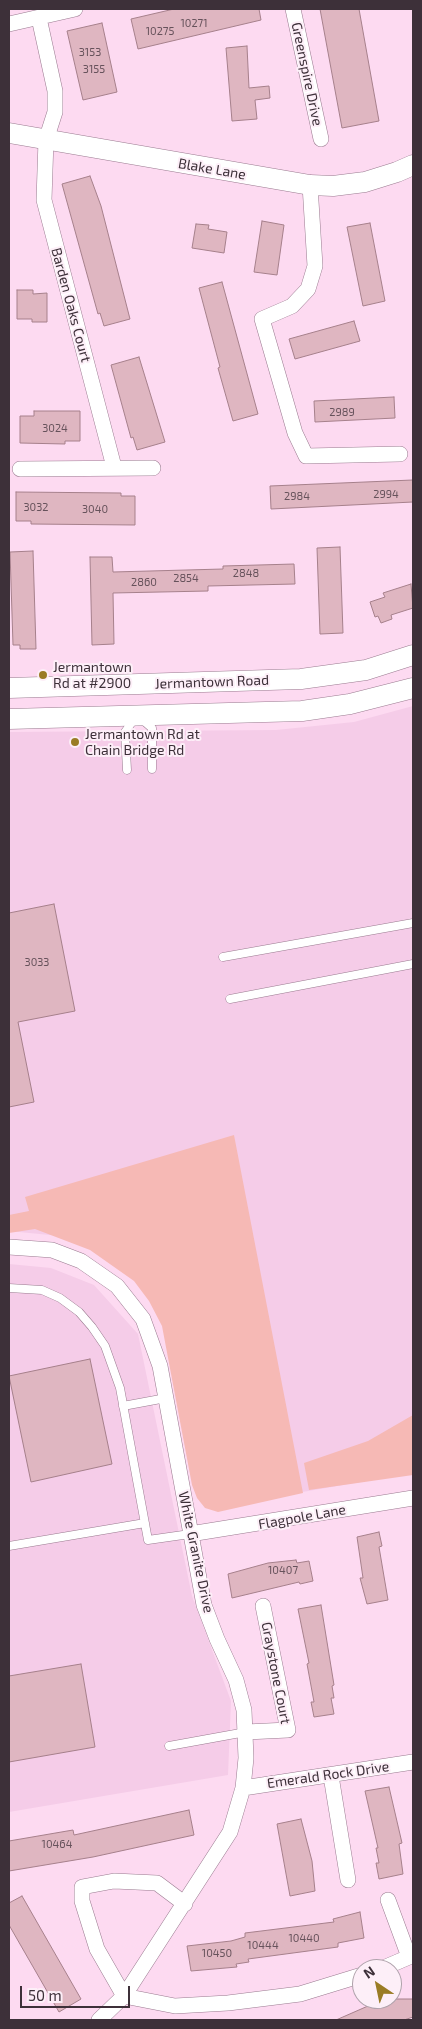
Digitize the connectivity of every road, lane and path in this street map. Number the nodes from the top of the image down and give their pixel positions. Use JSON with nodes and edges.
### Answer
{"nodes":[{"id":1,"x":75,"y":9,"type":"edge"},
{"id":2,"x":293,"y":9,"type":"edge"},
{"id":3,"x":39,"y":18,"type":"junction"},
{"id":4,"x":9,"y":24,"type":"edge"},
{"id":5,"x":9,"y":133,"type":"edge"},
{"id":6,"x":321,"y":138,"type":"dead end"},
{"id":7,"x":46,"y":140,"type":"junction"},
{"id":8,"x":413,"y":164,"type":"edge"},
{"id":9,"x":310,"y":185,"type":"junction"},
{"id":10,"x":400,"y":454,"type":"dead end"},
{"id":11,"x":114,"y":467,"type":"junction"},
{"id":12,"x":153,"y":468,"type":"dead end"},
{"id":13,"x":20,"y":469,"type":"dead end"},
{"id":14,"x":413,"y":655,"type":"edge"},
{"id":15,"x":9,"y":688,"type":"edge"},
{"id":16,"x":413,"y":688,"type":"edge"},
{"id":17,"x":137,"y":715,"type":"junction"},
{"id":18,"x":9,"y":719,"type":"edge"},
{"id":19,"x":152,"y":769,"type":"dead end"},
{"id":20,"x":128,"y":770,"type":"dead end"},
{"id":21,"x":413,"y":924,"type":"edge"},
{"id":22,"x":224,"y":957,"type":"dead end"},
{"id":23,"x":413,"y":964,"type":"edge"},
{"id":24,"x":230,"y":999,"type":"dead end"},
{"id":25,"x":9,"y":1247,"type":"edge"},
{"id":26,"x":9,"y":1288,"type":"edge"},
{"id":27,"x":166,"y":1398,"type":"junction"},
{"id":28,"x":123,"y":1406,"type":"junction"},
{"id":29,"x":413,"y":1498,"type":"edge"},
{"id":30,"x":413,"y":1503,"type":"edge"},
{"id":31,"x":145,"y":1523,"type":"junction"},
{"id":32,"x":190,"y":1534,"type":"junction"},
{"id":33,"x":9,"y":1546,"type":"edge"},
{"id":34,"x":264,"y":1606,"type":"dead end"},
{"id":35,"x":246,"y":1732,"type":"junction"},
{"id":36,"x":169,"y":1746,"type":"dead end"},
{"id":37,"x":413,"y":1762,"type":"edge"},
{"id":38,"x":331,"y":1776,"type":"junction"},
{"id":39,"x":242,"y":1788,"type":"junction"},
{"id":40,"x":348,"y":1880,"type":"dead end"},
{"id":41,"x":388,"y":1900,"type":"dead end"},
{"id":42,"x":185,"y":1904,"type":"junction"},
{"id":43,"x":402,"y":1960,"type":"edge"},
{"id":44,"x":352,"y":1978,"type":"edge"},
{"id":45,"x":124,"y":1996,"type":"junction"},
{"id":46,"x":99,"y":2020,"type":"edge"}],
"edges":[{"from":1,"to":3,"type":"street"},
{"from":2,"to":6,"type":"street","name":"Greenspire Drive"},
{"from":3,"to":4,"type":"street"},
{"from":3,"to":7,"type":"street","name":"Barden Oaks Court"},
{"from":5,"to":7,"type":"main road","name":"Blake Lane"},
{"from":7,"to":9,"type":"main road","name":"Blake Lane"},
{"from":7,"to":11,"type":"street","name":"Barden Oaks Court"},
{"from":8,"to":9,"type":"main road","name":"Blake Lane"},
{"from":9,"to":10,"type":"street"},
{"from":11,"to":12,"type":"street"},
{"from":11,"to":13,"type":"street"},
{"from":14,"to":15,"type":"main road","name":"Jermantown Road"},
{"from":16,"to":17,"type":"main road"},
{"from":17,"to":18,"type":"main road"},
{"from":17,"to":19,"type":"lane"},
{"from":17,"to":20,"type":"lane"},
{"from":21,"to":22,"type":"lane"},
{"from":23,"to":24,"type":"lane"},
{"from":25,"to":27,"type":"street","name":"White Granite Drive"},
{"from":26,"to":28,"type":"lane"},
{"from":27,"to":28,"type":"lane"},
{"from":27,"to":32,"type":"street","name":"White Granite Drive"},
{"from":28,"to":31,"type":"lane"},
{"from":29,"to":30,"type":"street"},
{"from":29,"to":32,"type":"street","name":"Flagpole Lane"},
{"from":31,"to":32,"type":"lane"},
{"from":31,"to":33,"type":"lane"},
{"from":32,"to":35,"type":"street","name":"White Granite Drive"},
{"from":34,"to":35,"type":"street","name":"Graystone Court"},
{"from":35,"to":36,"type":"lane"},
{"from":35,"to":39,"type":"street","name":"White Granite Drive"},
{"from":37,"to":38,"type":"street","name":"Emerald Rock Drive"},
{"from":38,"to":39,"type":"street","name":"Emerald Rock Drive"},
{"from":38,"to":40,"type":"street"},
{"from":39,"to":42,"type":"street","name":"White Granite Drive"},
{"from":41,"to":43,"type":"street"},
{"from":42,"to":45,"type":"street","name":"White Granite Drive"},
{"from":42,"to":45,"type":"street"},
{"from":44,"to":45,"type":"street"},
{"from":45,"to":46,"type":"street","name":"White Granite Drive"}]}
